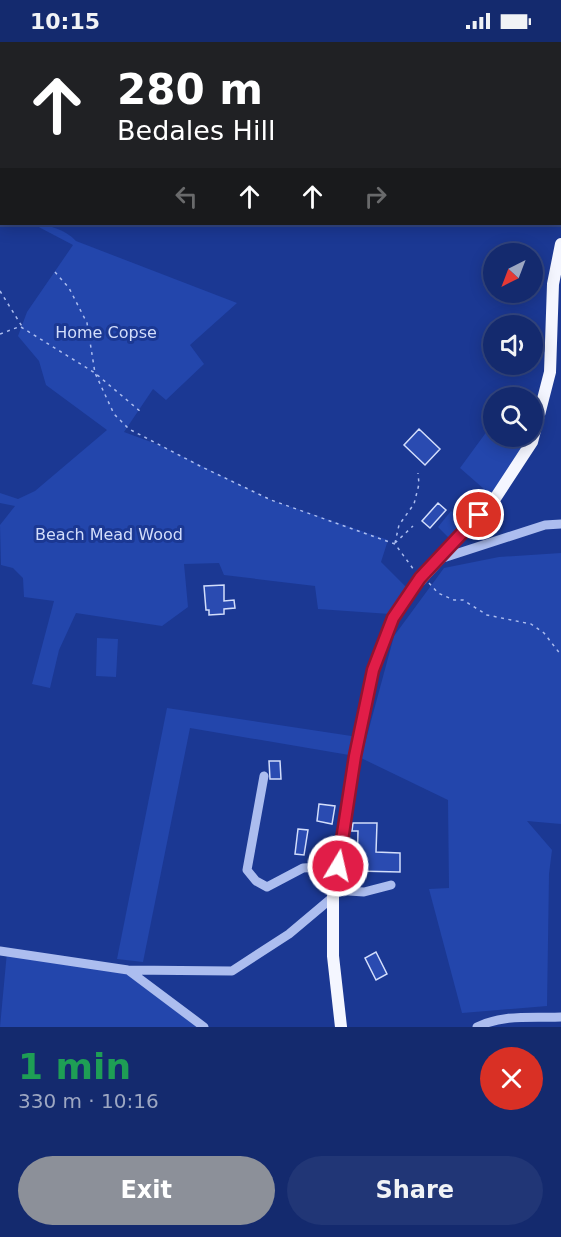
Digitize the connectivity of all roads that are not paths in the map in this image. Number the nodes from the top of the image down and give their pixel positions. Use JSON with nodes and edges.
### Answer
{"nodes":[{"id":1,"x":561,"y":244,"type":"edge"},
{"id":2,"x":561,"y":524,"type":"edge"},
{"id":3,"x":439,"y":560,"type":"junction"},
{"id":4,"x":264,"y":776,"type":"dead end"},
{"id":5,"x":338,"y":866,"type":"junction"},
{"id":6,"x":391,"y":885,"type":"dead end"},
{"id":7,"x":334,"y":894,"type":"junction"},
{"id":8,"x":0,"y":951,"type":"edge"},
{"id":9,"x":128,"y":970,"type":"junction"},
{"id":10,"x":561,"y":1017,"type":"edge"},
{"id":11,"x":539,"y":1022,"type":"edge"},
{"id":12,"x":204,"y":1027,"type":"edge"},
{"id":13,"x":341,"y":1027,"type":"edge"},
{"id":14,"x":477,"y":1027,"type":"edge"}],
"edges":[{"from":1,"to":3,"type":"main road"},
{"from":2,"to":3,"type":"street"},
{"from":3,"to":5,"type":"main road"},
{"from":4,"to":5,"type":"street"},
{"from":5,"to":7,"type":"main road"},
{"from":6,"to":7,"type":"street"},
{"from":7,"to":9,"type":"street"},
{"from":7,"to":13,"type":"main road"},
{"from":8,"to":9,"type":"street"},
{"from":9,"to":12,"type":"street"},
{"from":10,"to":11,"type":"street"},
{"from":11,"to":14,"type":"street"}]}
